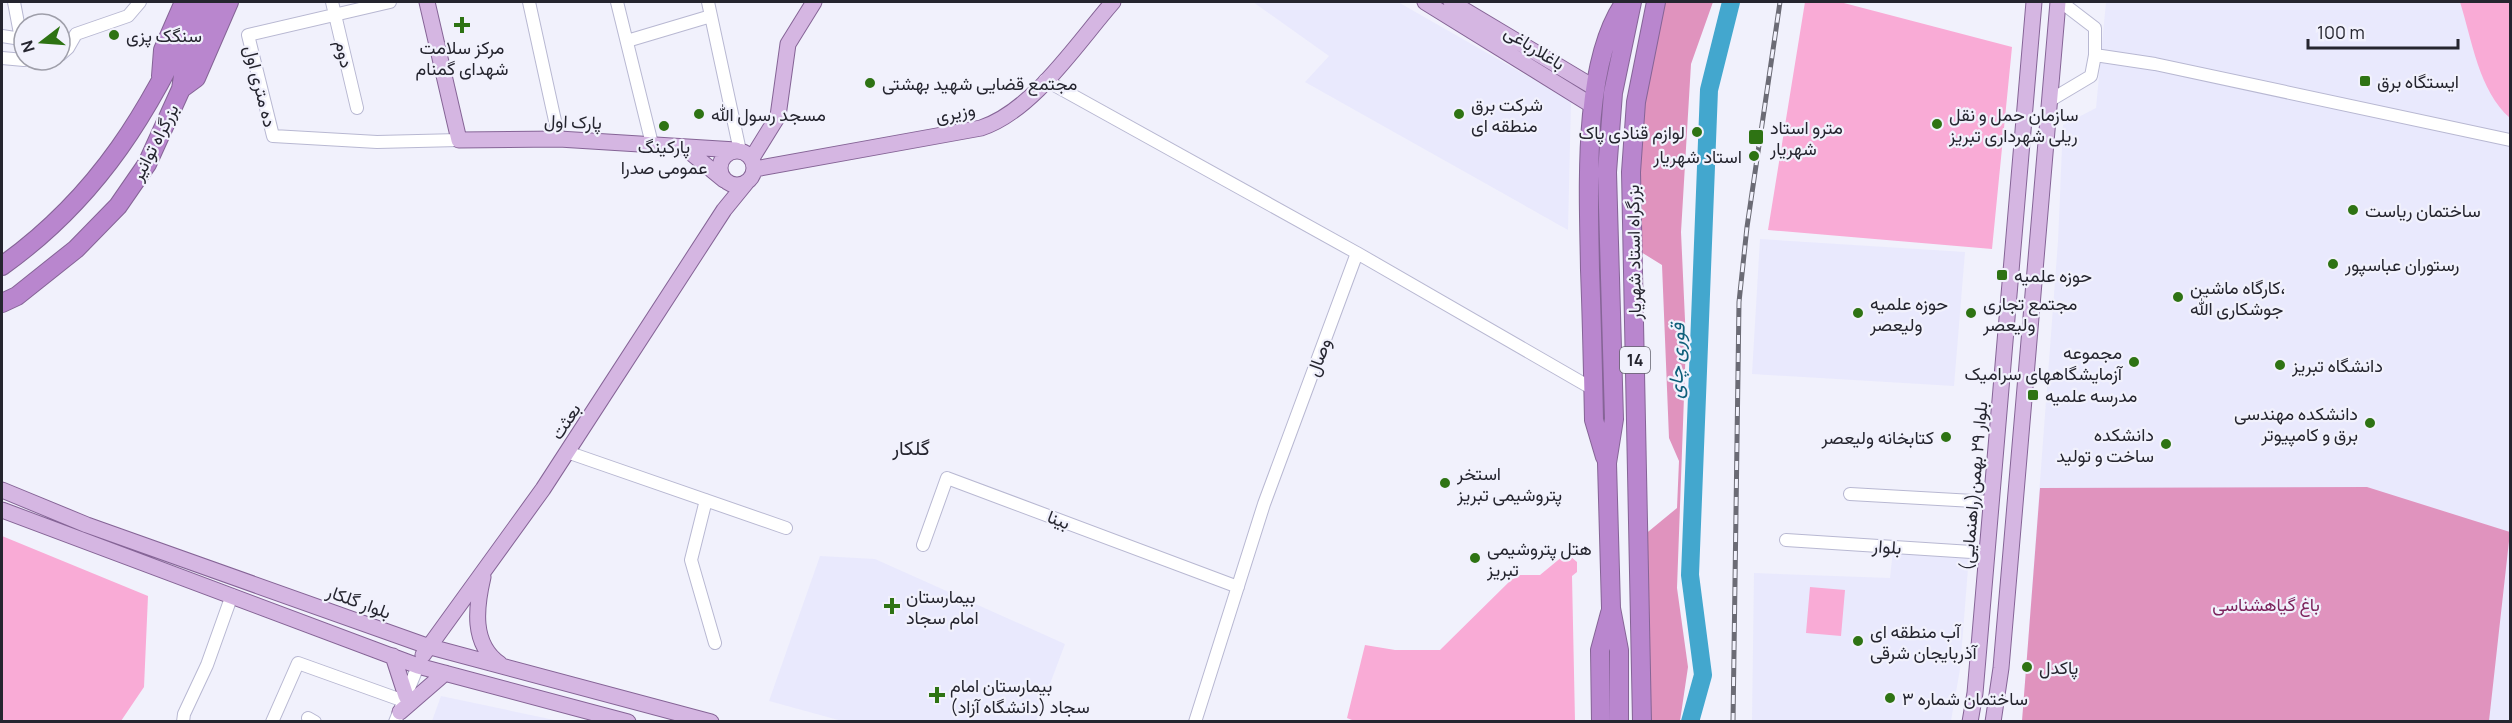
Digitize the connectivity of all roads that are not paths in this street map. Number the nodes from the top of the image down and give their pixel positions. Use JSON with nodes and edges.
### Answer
{"nodes":[{"id":1,"x":140,"y":2,"type":"edge"},
{"id":2,"x":184,"y":2,"type":"edge"},
{"id":3,"x":200,"y":2,"type":"edge"},
{"id":4,"x":215,"y":2,"type":"edge"},
{"id":5,"x":229,"y":2,"type":"edge"},
{"id":6,"x":332,"y":2,"type":"edge"},
{"id":7,"x":390,"y":2,"type":"edge"},
{"id":8,"x":427,"y":2,"type":"edge"},
{"id":9,"x":529,"y":2,"type":"edge"},
{"id":10,"x":617,"y":2,"type":"edge"},
{"id":11,"x":708,"y":2,"type":"edge"},
{"id":12,"x":814,"y":2,"type":"edge"},
{"id":13,"x":1113,"y":2,"type":"edge"},
{"id":14,"x":1425,"y":2,"type":"edge"},
{"id":15,"x":1451,"y":2,"type":"edge"},
{"id":16,"x":1625,"y":2,"type":"edge"},
{"id":17,"x":1632,"y":2,"type":"edge"},
{"id":18,"x":1656,"y":2,"type":"edge"},
{"id":19,"x":2034,"y":2,"type":"edge"},
{"id":20,"x":2060,"y":2,"type":"edge"},
{"id":21,"x":337,"y":16,"type":"junction"},
{"id":22,"x":711,"y":16,"type":"junction"},
{"id":23,"x":72,"y":41,"type":"edge"},
{"id":24,"x":627,"y":41,"type":"junction"},
{"id":25,"x":2095,"y":55,"type":"junction"},
{"id":26,"x":161,"y":76,"type":"junction"},
{"id":27,"x":1045,"y":80,"type":"junction"},
{"id":28,"x":181,"y":89,"type":"junction"},
{"id":29,"x":1594,"y":97,"type":"junction"},
{"id":30,"x":2049,"y":100,"type":"junction"},
{"id":31,"x":357,"y":108,"type":"dead end"},
{"id":32,"x":560,"y":139,"type":"junction"},
{"id":33,"x":459,"y":140,"type":"junction"},
{"id":34,"x":2511,"y":140,"type":"edge"},
{"id":35,"x":652,"y":144,"type":"junction"},
{"id":36,"x":685,"y":148,"type":"junction"},
{"id":37,"x":746,"y":157,"type":"junction"},
{"id":38,"x":725,"y":181,"type":"junction"},
{"id":39,"x":746,"y":183,"type":"junction"},
{"id":40,"x":724,"y":210,"type":"junction"},
{"id":41,"x":1357,"y":253,"type":"junction"},
{"id":42,"x":2,"y":266,"type":"edge"},
{"id":43,"x":2,"y":303,"type":"edge"},
{"id":44,"x":1593,"y":389,"type":"junction"},
{"id":45,"x":567,"y":453,"type":"junction"},
{"id":46,"x":1607,"y":463,"type":"junction"},
{"id":47,"x":2,"y":490,"type":"edge"},
{"id":48,"x":1850,"y":494,"type":"dead end"},
{"id":49,"x":706,"y":500,"type":"junction"},
{"id":50,"x":1991,"y":502,"type":"junction"},
{"id":51,"x":2,"y":510,"type":"edge"},
{"id":52,"x":87,"y":525,"type":"junction"},
{"id":53,"x":786,"y":528,"type":"dead end"},
{"id":54,"x":1786,"y":540,"type":"dead end"},
{"id":55,"x":80,"y":541,"type":"junction"},
{"id":56,"x":923,"y":545,"type":"dead end"},
{"id":57,"x":1987,"y":553,"type":"junction"},
{"id":58,"x":485,"y":570,"type":"junction"},
{"id":59,"x":1238,"y":586,"type":"junction"},
{"id":60,"x":232,"y":595,"type":"junction"},
{"id":61,"x":1611,"y":608,"type":"junction"},
{"id":62,"x":715,"y":643,"type":"dead end"},
{"id":63,"x":427,"y":646,"type":"junction"},
{"id":64,"x":393,"y":656,"type":"junction"},
{"id":65,"x":418,"y":666,"type":"junction"},
{"id":66,"x":505,"y":667,"type":"junction"},
{"id":67,"x":445,"y":673,"type":"junction"},
{"id":68,"x":401,"y":708,"type":"edge"},
{"id":69,"x":183,"y":722,"type":"edge"},
{"id":70,"x":272,"y":722,"type":"edge"},
{"id":71,"x":628,"y":722,"type":"edge"},
{"id":72,"x":711,"y":722,"type":"edge"},
{"id":73,"x":1195,"y":722,"type":"edge"},
{"id":74,"x":1601,"y":722,"type":"edge"},
{"id":75,"x":1619,"y":722,"type":"edge"},
{"id":76,"x":1642,"y":722,"type":"edge"},
{"id":77,"x":1970,"y":722,"type":"edge"},
{"id":78,"x":1993,"y":722,"type":"edge"}],
"edges":[{"from":1,"to":23,"type":"street"},
{"from":2,"to":26,"type":"highway"},
{"from":3,"to":26,"type":"highway","name":"بزرگراه توانیر"},
{"from":4,"to":28,"type":"highway","name":"بزرگراه توانیر"},
{"from":5,"to":28,"type":"highway"},
{"from":6,"to":21,"type":"street","name":"دوم"},
{"from":7,"to":21,"type":"street"},
{"from":8,"to":33,"type":"main road"},
{"from":9,"to":32,"type":"street"},
{"from":10,"to":24,"type":"street"},
{"from":11,"to":22,"type":"street"},
{"from":12,"to":37,"type":"main road"},
{"from":13,"to":27,"type":"main road","name":"وزیری"},
{"from":14,"to":29,"type":"main road","name":"باغلارباغی"},
{"from":15,"to":29,"type":"main road","name":"باغلارباغی"},
{"from":16,"to":29,"type":"highway"},
{"from":17,"to":46,"type":"highway","name":"بزرگراه استاد شهریار"},
{"from":18,"to":76,"type":"highway","name":"بزرگراه استاد شهریار","number":"14"},
{"from":19,"to":50,"type":"main road","name":"بلوار ٢٩ بهمن(راهنمایی)"},
{"from":20,"to":25,"type":"street"},
{"from":20,"to":30,"type":"main road"},
{"from":21,"to":31,"type":"street","name":"دوم"},
{"from":21,"to":33,"type":"street","name":"ده متری اول"},
{"from":22,"to":24,"type":"street"},
{"from":22,"to":37,"type":"street"},
{"from":24,"to":35,"type":"street"},
{"from":25,"to":30,"type":"street"},
{"from":25,"to":34,"type":"street"},
{"from":26,"to":42,"type":"highway","name":"بزرگراه توانیر"},
{"from":27,"to":37,"type":"main road","name":"وزیری"},
{"from":27,"to":41,"type":"street"},
{"from":28,"to":43,"type":"highway","name":"بزرگراه توانیر"},
{"from":29,"to":44,"type":"highway"},
{"from":30,"to":78,"type":"main road"},
{"from":32,"to":33,"type":"main road","name":"پارک اول"},
{"from":32,"to":35,"type":"main road","name":"پارک اول"},
{"from":35,"to":36,"type":"main road","name":"پارک اول"},
{"from":36,"to":37,"type":"main road","name":"وزیری"},
{"from":36,"to":38,"type":"main road"},
{"from":37,"to":38,"type":"main road"},
{"from":37,"to":39,"type":"main road","name":"بعثت"},
{"from":38,"to":39,"type":"main road"},
{"from":38,"to":40,"type":"main road"},
{"from":39,"to":40,"type":"main road","name":"بعثت"},
{"from":40,"to":45,"type":"main road","name":"بعثت"},
{"from":41,"to":44,"type":"street"},
{"from":41,"to":59,"type":"street","name":"وصال"},
{"from":44,"to":46,"type":"highway"},
{"from":45,"to":49,"type":"street"},
{"from":45,"to":58,"type":"main road","name":"بعثت"},
{"from":46,"to":61,"type":"highway","name":"بزرگراه استاد شهریار"},
{"from":47,"to":52,"type":"main road","name":"بلوار گلکار"},
{"from":48,"to":50,"type":"street"},
{"from":49,"to":53,"type":"street"},
{"from":49,"to":62,"type":"street"},
{"from":50,"to":57,"type":"main road","name":"بلوار ٢٩ بهمن(راهنمایی)"},
{"from":51,"to":55,"type":"main road"},
{"from":52,"to":55,"type":"main road"},
{"from":52,"to":63,"type":"main road","name":"بلوار گلکار"},
{"from":54,"to":57,"type":"street","name":"بلوار"},
{"from":55,"to":60,"type":"main road"},
{"from":56,"to":59,"type":"street","name":"بینا"},
{"from":57,"to":77,"type":"main road","name":"بلوار ٢٩ بهمن(راهنمایی)"},
{"from":58,"to":63,"type":"main road","name":"بعثت"},
{"from":58,"to":66,"type":"main road"},
{"from":59,"to":73,"type":"street","name":"وصال"},
{"from":60,"to":64,"type":"main road"},
{"from":60,"to":69,"type":"street"},
{"from":61,"to":74,"type":"highway"},
{"from":61,"to":75,"type":"highway"},
{"from":63,"to":65,"type":"main road","name":"بعثت"},
{"from":63,"to":66,"type":"main road","name":"بلوار گلکار"},
{"from":64,"to":65,"type":"main road"},
{"from":64,"to":68,"type":"main road"},
{"from":65,"to":67,"type":"main road"},
{"from":65,"to":68,"type":"street"},
{"from":66,"to":72,"type":"main road","name":"بلوار گلکار"},
{"from":67,"to":68,"type":"main road"},
{"from":67,"to":71,"type":"main road"},
{"from":68,"to":70,"type":"street"}]}
